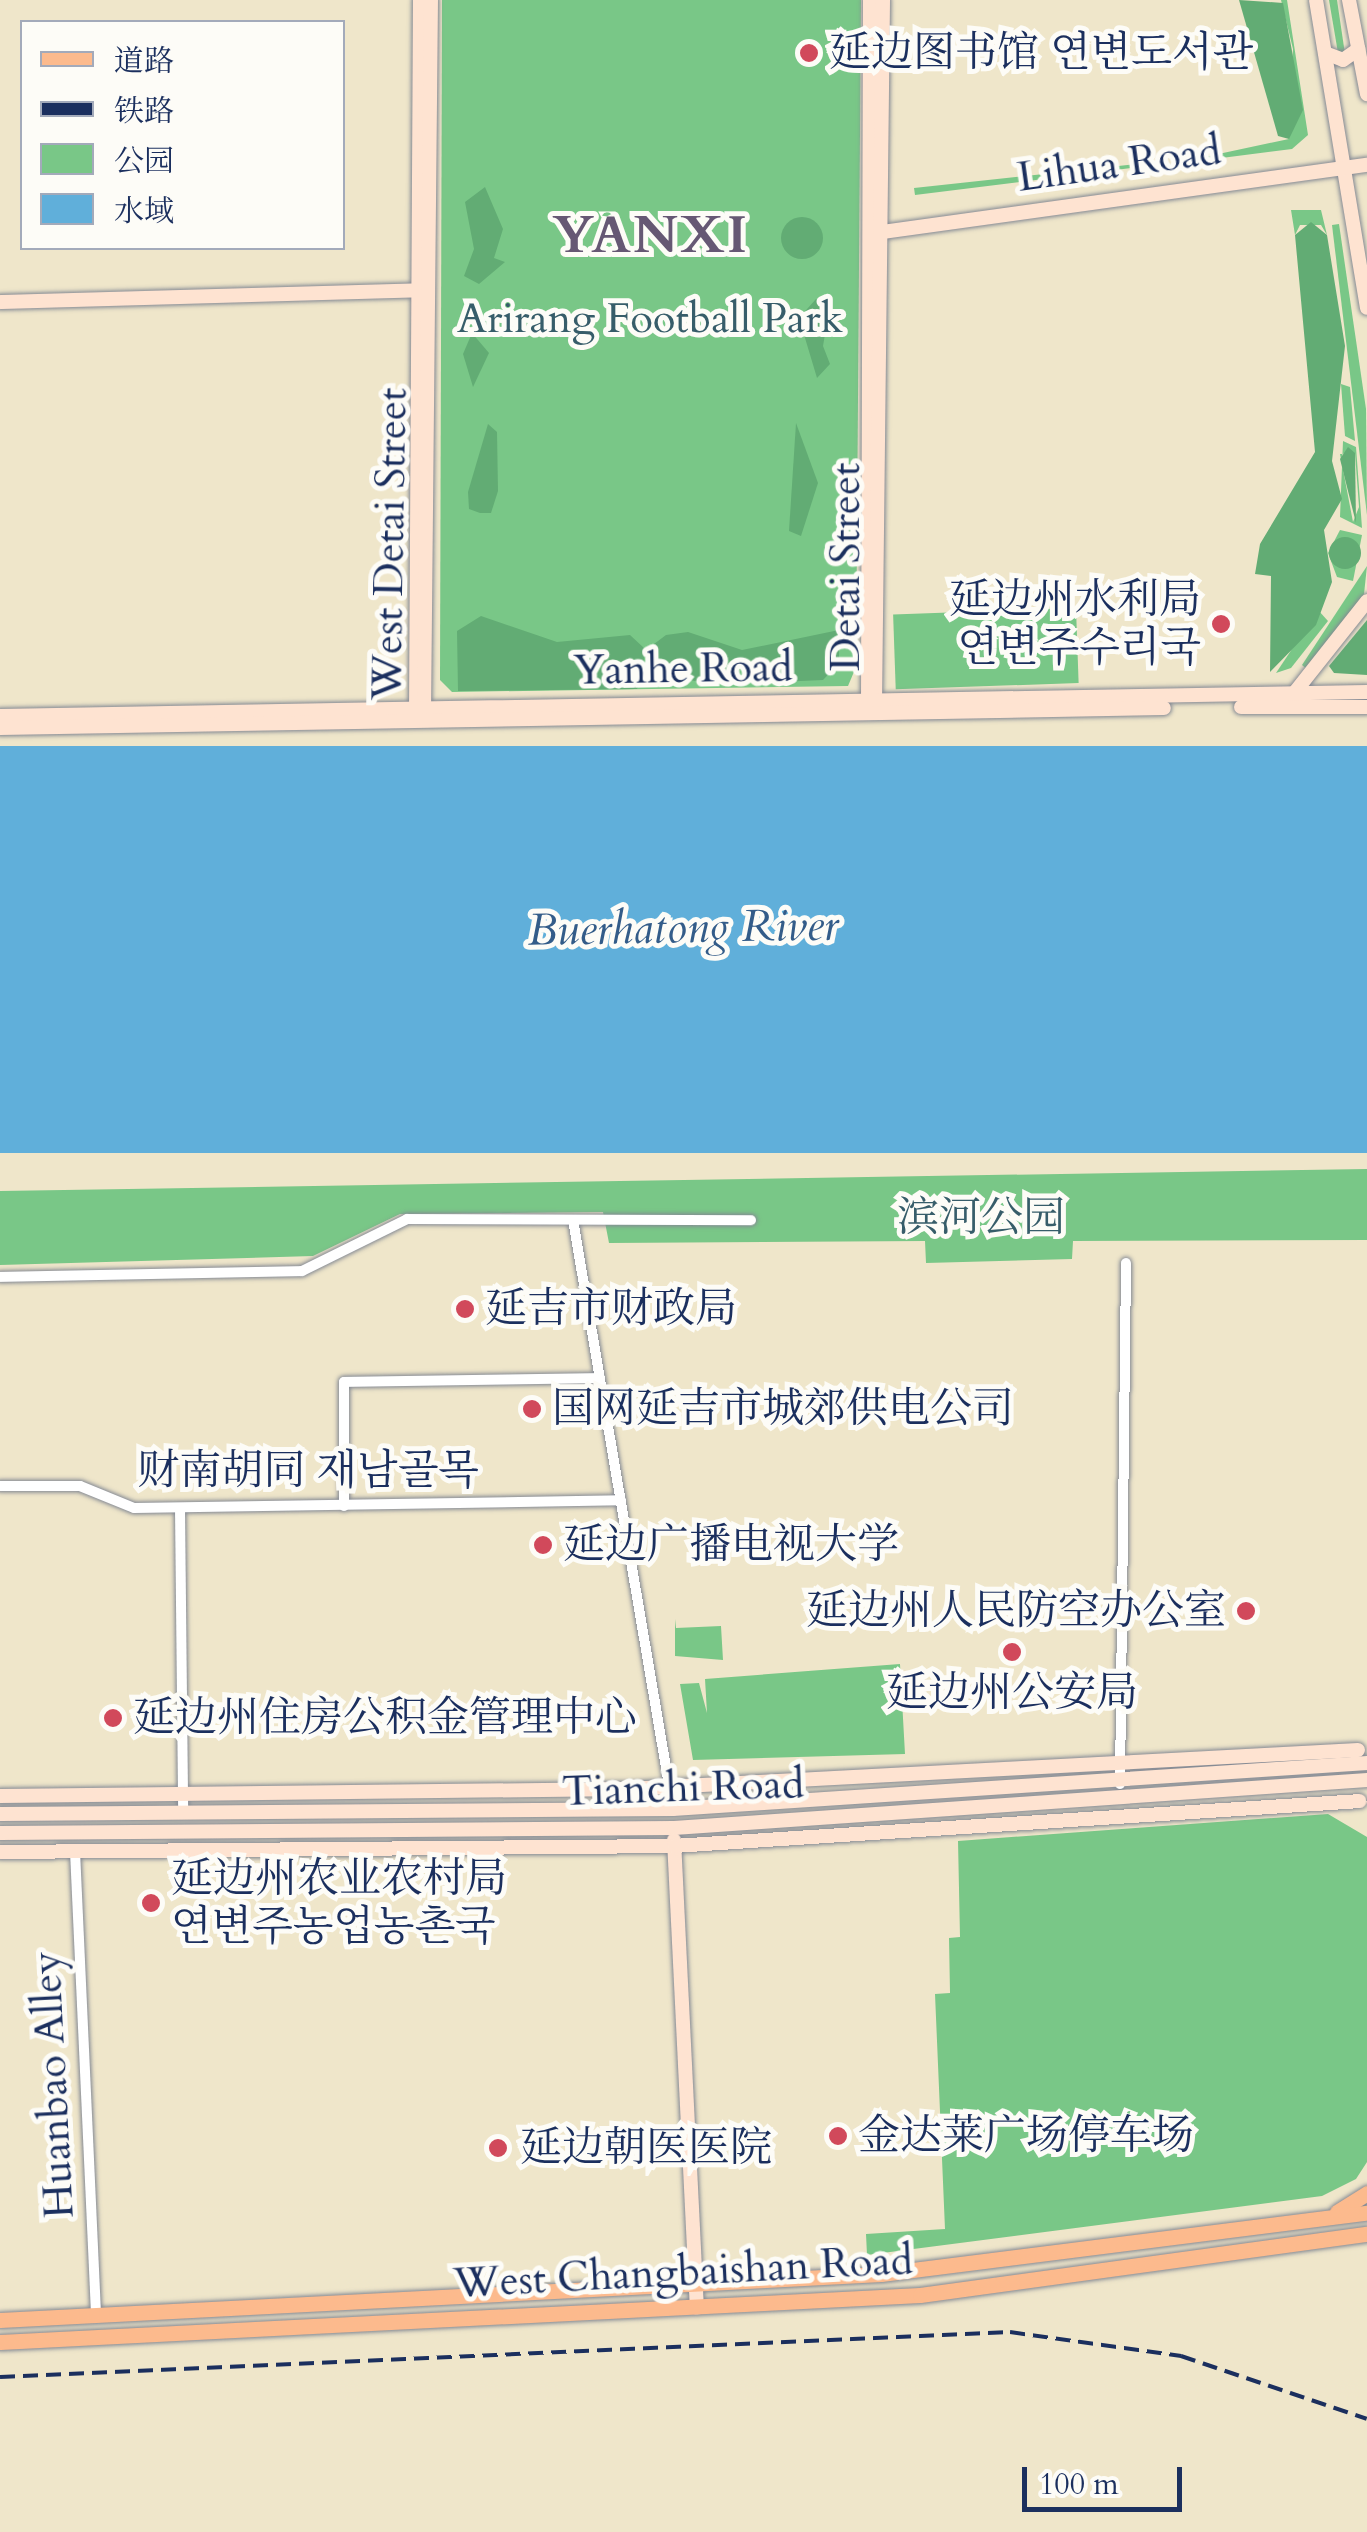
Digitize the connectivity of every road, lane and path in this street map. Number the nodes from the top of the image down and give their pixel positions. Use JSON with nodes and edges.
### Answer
{"nodes":[{"id":1,"x":420,"y":0,"type":"edge"},
{"id":2,"x":430,"y":0,"type":"edge"},
{"id":3,"x":870,"y":0,"type":"edge"},
{"id":4,"x":882,"y":0,"type":"edge"},
{"id":5,"x":1316,"y":0,"type":"edge"},
{"id":6,"x":1350,"y":0,"type":"edge"},
{"id":7,"x":1358,"y":49,"type":"junction"},
{"id":8,"x":1325,"y":53,"type":"junction"},
{"id":9,"x":1367,"y":94,"type":"edge"},
{"id":10,"x":1367,"y":165,"type":"edge"},
{"id":11,"x":1346,"y":168,"type":"junction"},
{"id":12,"x":875,"y":233,"type":"junction"},
{"id":13,"x":1363,"y":250,"type":"edge"},
{"id":14,"x":424,"y":290,"type":"junction"},
{"id":15,"x":0,"y":302,"type":"edge"},
{"id":16,"x":1367,"y":308,"type":"edge"},
{"id":17,"x":1367,"y":601,"type":"edge"},
{"id":18,"x":1295,"y":692,"type":"junction"},
{"id":19,"x":1367,"y":692,"type":"edge"},
{"id":20,"x":872,"y":699,"type":"junction"},
{"id":21,"x":420,"y":706,"type":"junction"},
{"id":22,"x":1367,"y":707,"type":"edge"},
{"id":23,"x":0,"y":716,"type":"edge"},
{"id":24,"x":871,"y":716,"type":"junction"},
{"id":25,"x":420,"y":724,"type":"junction"},
{"id":26,"x":0,"y":728,"type":"edge"},
{"id":27,"x":573,"y":1220,"type":"junction"},
{"id":28,"x":751,"y":1220,"type":"dead end"},
{"id":29,"x":1126,"y":1263,"type":"dead end"},
{"id":30,"x":0,"y":1278,"type":"edge"},
{"id":31,"x":600,"y":1378,"type":"junction"},
{"id":32,"x":0,"y":1486,"type":"edge"},
{"id":33,"x":621,"y":1500,"type":"junction"},
{"id":34,"x":344,"y":1506,"type":"junction"},
{"id":35,"x":180,"y":1508,"type":"junction"},
{"id":36,"x":1364,"y":1751,"type":"edge"},
{"id":37,"x":1120,"y":1766,"type":"junction"},
{"id":38,"x":1367,"y":1780,"type":"edge"},
{"id":39,"x":1120,"y":1782,"type":"junction"},
{"id":40,"x":1304,"y":1784,"type":"junction"},
{"id":41,"x":669,"y":1786,"type":"junction"},
{"id":42,"x":183,"y":1794,"type":"junction"},
{"id":43,"x":0,"y":1796,"type":"edge"},
{"id":44,"x":1120,"y":1800,"type":"junction"},
{"id":45,"x":1363,"y":1804,"type":"edge"},
{"id":46,"x":673,"y":1809,"type":"junction"},
{"id":47,"x":896,"y":1811,"type":"junction"},
{"id":48,"x":183,"y":1813,"type":"junction"},
{"id":49,"x":0,"y":1814,"type":"edge"},
{"id":50,"x":674,"y":1828,"type":"junction"},
{"id":51,"x":928,"y":1830,"type":"junction"},
{"id":52,"x":0,"y":1833,"type":"edge"},
{"id":53,"x":674,"y":1846,"type":"junction"},
{"id":54,"x":75,"y":1851,"type":"junction"},
{"id":55,"x":0,"y":1852,"type":"edge"},
{"id":56,"x":1367,"y":2193,"type":"edge"},
{"id":57,"x":1367,"y":2213,"type":"edge"},
{"id":58,"x":1328,"y":2218,"type":"junction"},
{"id":59,"x":1367,"y":2234,"type":"edge"},
{"id":60,"x":1330,"y":2239,"type":"junction"},
{"id":61,"x":696,"y":2285,"type":"junction"},
{"id":62,"x":697,"y":2307,"type":"junction"},
{"id":63,"x":96,"y":2315,"type":"junction"},
{"id":64,"x":0,"y":2320,"type":"edge"},
{"id":65,"x":0,"y":2342,"type":"edge"}],
"edges":[{"from":1,"to":14,"type":"main road","name":"West Detai Street"},
{"from":2,"to":14,"type":"main road","name":"West Detai Street"},
{"from":3,"to":12,"type":"main road","name":"Detai Street"},
{"from":4,"to":12,"type":"main road","name":"Detai Street"},
{"from":5,"to":8,"type":"main road"},
{"from":6,"to":7,"type":"main road"},
{"from":7,"to":8,"type":"main road"},
{"from":7,"to":9,"type":"main road"},
{"from":8,"to":11,"type":"main road"},
{"from":10,"to":11,"type":"main road","name":"Lihua Road"},
{"from":11,"to":12,"type":"main road","name":"Lihua Road"},
{"from":11,"to":13,"type":"main road"},
{"from":12,"to":20,"type":"main road","name":"Detai Street"},
{"from":13,"to":16,"type":"main road"},
{"from":14,"to":15,"type":"main road"},
{"from":14,"to":21,"type":"main road","name":"West Detai Street"},
{"from":17,"to":18,"type":"main road"},
{"from":18,"to":19,"type":"main road","name":"Yanhe Road"},
{"from":18,"to":20,"type":"main road","name":"Yanhe Road"},
{"from":20,"to":21,"type":"main road","name":"Yanhe Road"},
{"from":20,"to":24,"type":"main road","name":"Detai Street"},
{"from":21,"to":23,"type":"main road","name":"Yanhe Road"},
{"from":21,"to":25,"type":"main road","name":"West Detai Street"},
{"from":22,"to":24,"type":"main road","name":"Yanhe Road"},
{"from":24,"to":25,"type":"main road","name":"Yanhe Road"},
{"from":25,"to":26,"type":"main road","name":"Yanhe Road"},
{"from":27,"to":28,"type":"street"},
{"from":27,"to":30,"type":"street"},
{"from":27,"to":31,"type":"street"},
{"from":29,"to":37,"type":"street"},
{"from":31,"to":33,"type":"street"},
{"from":31,"to":34,"type":"street"},
{"from":32,"to":35,"type":"street","name":"财南胡同 재남골목"},
{"from":33,"to":34,"type":"street","name":"财南胡同 재남골목"},
{"from":33,"to":41,"type":"street"},
{"from":34,"to":35,"type":"street","name":"财南胡同 재남골목"},
{"from":35,"to":42,"type":"street"},
{"from":36,"to":37,"type":"main road","name":"Tianchi Road"},
{"from":36,"to":39,"type":"main road","name":"Tianchi Road"},
{"from":37,"to":39,"type":"street"},
{"from":37,"to":41,"type":"main road","name":"Tianchi Road"},
{"from":38,"to":40,"type":"main road","name":"Tianchi Road"},
{"from":39,"to":44,"type":"street"},
{"from":39,"to":46,"type":"main road","name":"Tianchi Road"},
{"from":40,"to":44,"type":"main road","name":"Tianchi Road"},
{"from":40,"to":45,"type":"main road"},
{"from":41,"to":42,"type":"main road","name":"Tianchi Road"},
{"from":41,"to":46,"type":"street"},
{"from":42,"to":43,"type":"main road","name":"Tianchi Road"},
{"from":42,"to":48,"type":"street"},
{"from":44,"to":47,"type":"main road","name":"Tianchi Road"},
{"from":45,"to":51,"type":"main road","name":"Tianchi Road"},
{"from":46,"to":48,"type":"main road","name":"Tianchi Road"},
{"from":46,"to":50,"type":"main road"},
{"from":47,"to":50,"type":"main road","name":"Tianchi Road"},
{"from":47,"to":51,"type":"main road"},
{"from":48,"to":49,"type":"main road","name":"Tianchi Road"},
{"from":50,"to":52,"type":"main road","name":"Tianchi Road"},
{"from":50,"to":53,"type":"main road"},
{"from":51,"to":53,"type":"main road","name":"Tianchi Road"},
{"from":53,"to":54,"type":"main road","name":"Tianchi Road"},
{"from":53,"to":61,"type":"main road"},
{"from":54,"to":55,"type":"main road","name":"Tianchi Road"},
{"from":54,"to":63,"type":"street","name":"Huanbao Alley"},
{"from":56,"to":58,"type":"main road"},
{"from":57,"to":58,"type":"main road","name":"West Changbaishan Road"},
{"from":58,"to":60,"type":"main road"},
{"from":58,"to":61,"type":"main road","name":"West Changbaishan Road"},
{"from":59,"to":60,"type":"main road","name":"West Changbaishan Road"},
{"from":60,"to":62,"type":"main road","name":"West Changbaishan Road"},
{"from":61,"to":62,"type":"main road"},
{"from":61,"to":63,"type":"main road","name":"West Changbaishan Road"},
{"from":62,"to":65,"type":"main road","name":"West Changbaishan Road"},
{"from":63,"to":64,"type":"main road","name":"West Changbaishan Road"}]}
